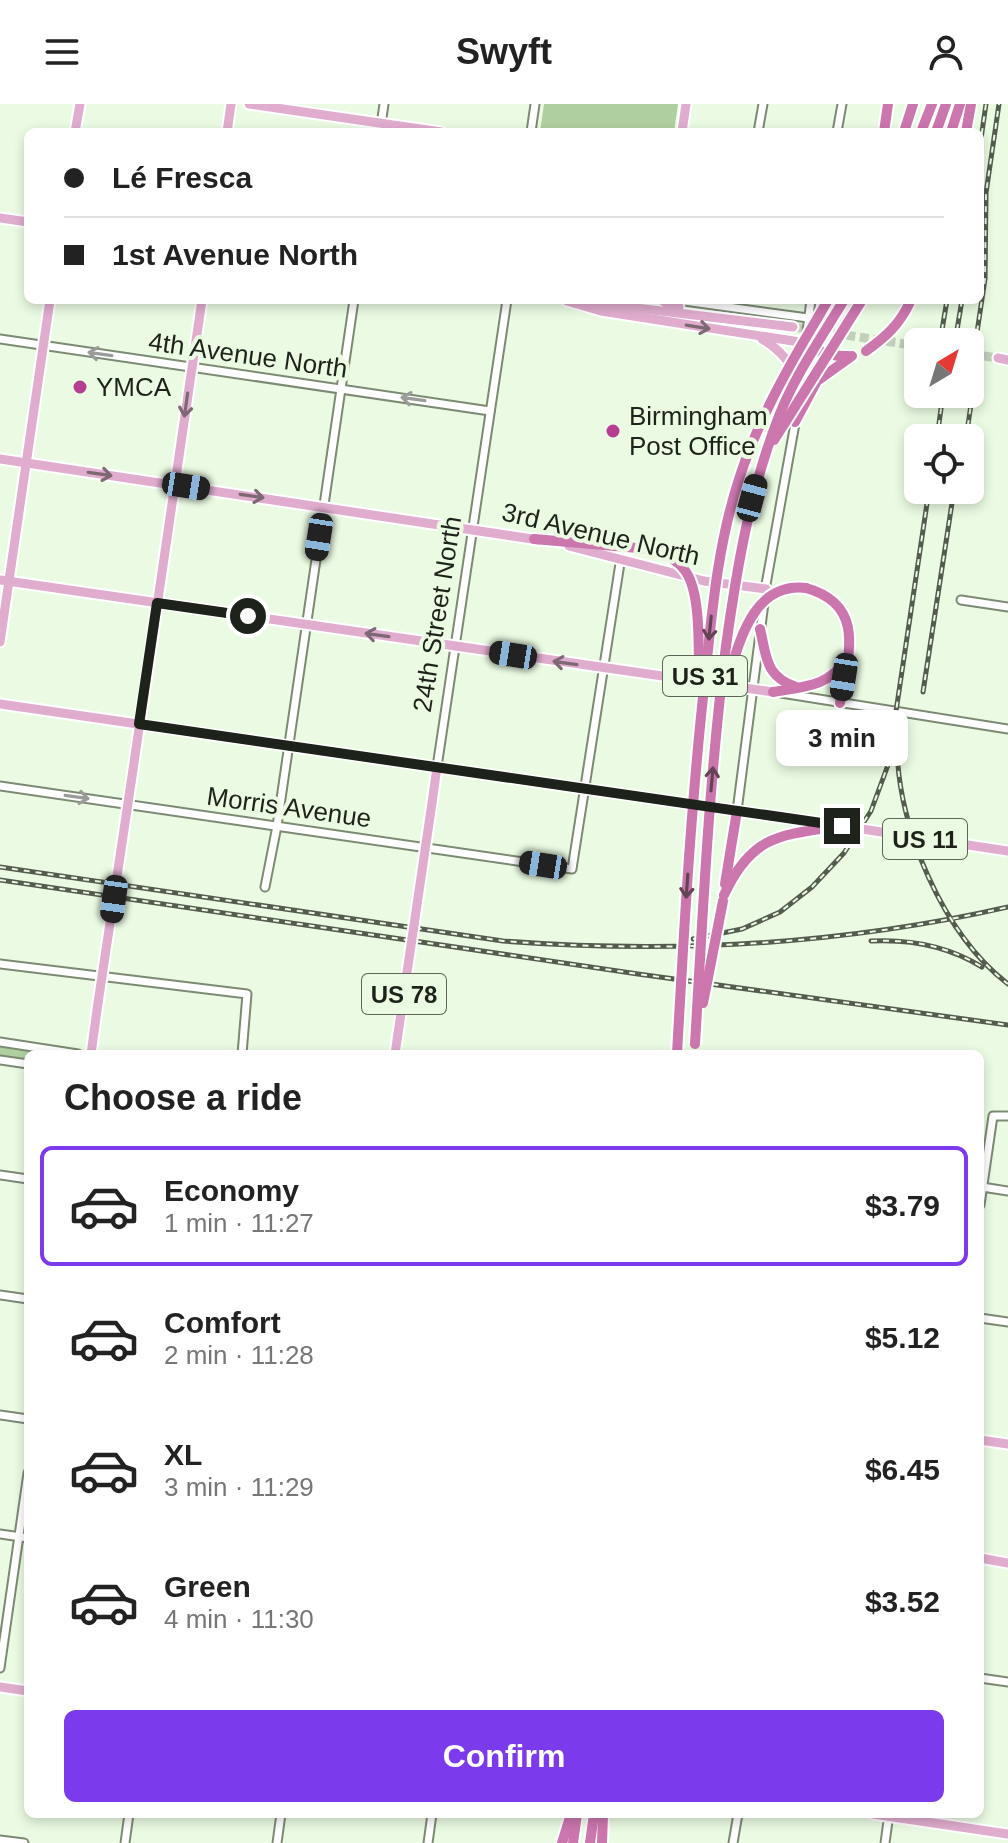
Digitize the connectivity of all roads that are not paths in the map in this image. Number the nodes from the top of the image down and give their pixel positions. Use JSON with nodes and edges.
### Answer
{"nodes":[{"id":1,"x":80,"y":104,"type":"edge"},
{"id":2,"x":231,"y":104,"type":"edge"},
{"id":3,"x":249,"y":104,"type":"edge"},
{"id":4,"x":384,"y":104,"type":"edge"},
{"id":5,"x":535,"y":104,"type":"edge"},
{"id":6,"x":686,"y":104,"type":"edge"},
{"id":7,"x":763,"y":104,"type":"edge"},
{"id":8,"x":842,"y":104,"type":"edge"},
{"id":9,"x":888,"y":104,"type":"edge"},
{"id":10,"x":913,"y":104,"type":"edge"},
{"id":11,"x":932,"y":104,"type":"edge"},
{"id":12,"x":946,"y":104,"type":"edge"},
{"id":13,"x":960,"y":104,"type":"edge"},
{"id":14,"x":971,"y":104,"type":"edge"},
{"id":15,"x":76,"y":128,"type":"edge"},
{"id":16,"x":228,"y":128,"type":"edge"},
{"id":17,"x":381,"y":128,"type":"edge"},
{"id":18,"x":532,"y":128,"type":"edge"},
{"id":19,"x":683,"y":128,"type":"edge"},
{"id":20,"x":759,"y":128,"type":"edge"},
{"id":21,"x":838,"y":128,"type":"edge"},
{"id":22,"x":885,"y":128,"type":"edge"},
{"id":23,"x":905,"y":128,"type":"edge"},
{"id":24,"x":923,"y":128,"type":"edge"},
{"id":25,"x":937,"y":128,"type":"edge"},
{"id":26,"x":952,"y":128,"type":"edge"},
{"id":27,"x":967,"y":128,"type":"edge"},
{"id":28,"x":0,"y":218,"type":"edge"},
{"id":29,"x":24,"y":221,"type":"edge"},
{"id":30,"x":49,"y":304,"type":"edge"},
{"id":31,"x":201,"y":304,"type":"edge"},
{"id":32,"x":353,"y":304,"type":"edge"},
{"id":33,"x":506,"y":304,"type":"edge"},
{"id":34,"x":574,"y":304,"type":"edge"},
{"id":35,"x":609,"y":304,"type":"edge"},
{"id":36,"x":669,"y":304,"type":"edge"},
{"id":37,"x":734,"y":304,"type":"edge"},
{"id":38,"x":811,"y":304,"type":"edge"},
{"id":39,"x":824,"y":304,"type":"edge"},
{"id":40,"x":842,"y":304,"type":"edge"},
{"id":41,"x":860,"y":304,"type":"edge"},
{"id":42,"x":909,"y":304,"type":"edge"},
{"id":43,"x":812,"y":318,"type":"junction"},
{"id":44,"x":760,"y":337,"type":"junction"},
{"id":45,"x":0,"y":339,"type":"edge"},
{"id":46,"x":806,"y":343,"type":"junction"},
{"id":47,"x":43,"y":346,"type":"junction"},
{"id":48,"x":852,"y":356,"type":"junction"},
{"id":49,"x":192,"y":367,"type":"junction"},
{"id":50,"x":801,"y":385,"type":"junction"},
{"id":51,"x":341,"y":389,"type":"junction"},
{"id":52,"x":490,"y":411,"type":"junction"},
{"id":53,"x":795,"y":422,"type":"junction"},
{"id":54,"x":767,"y":452,"type":"junction"},
{"id":55,"x":0,"y":459,"type":"edge"},
{"id":56,"x":26,"y":463,"type":"junction"},
{"id":57,"x":175,"y":484,"type":"junction"},
{"id":58,"x":324,"y":506,"type":"junction"},
{"id":59,"x":473,"y":528,"type":"junction"},
{"id":60,"x":534,"y":539,"type":"junction"},
{"id":61,"x":621,"y":557,"type":"junction"},
{"id":62,"x":4,"y":580,"type":"edge"},
{"id":63,"x":766,"y":589,"type":"junction"},
{"id":64,"x":961,"y":600,"type":"dead end"},
{"id":65,"x":157,"y":603,"type":"junction"},
{"id":66,"x":1008,"y":607,"type":"edge"},
{"id":67,"x":306,"y":625,"type":"junction"},
{"id":68,"x":760,"y":629,"type":"junction"},
{"id":69,"x":0,"y":642,"type":"edge"},
{"id":70,"x":454,"y":647,"type":"junction"},
{"id":71,"x":848,"y":651,"type":"junction"},
{"id":72,"x":603,"y":669,"type":"junction"},
{"id":73,"x":798,"y":687,"type":"junction"},
{"id":74,"x":753,"y":689,"type":"junction"},
{"id":75,"x":773,"y":692,"type":"junction"},
{"id":76,"x":840,"y":703,"type":"junction"},
{"id":77,"x":0,"y":704,"type":"edge"},
{"id":78,"x":719,"y":706,"type":"junction"},
{"id":79,"x":700,"y":721,"type":"junction"},
{"id":80,"x":139,"y":724,"type":"junction"},
{"id":81,"x":1008,"y":729,"type":"edge"},
{"id":82,"x":288,"y":746,"type":"junction"},
{"id":83,"x":437,"y":767,"type":"junction"},
{"id":84,"x":0,"y":786,"type":"edge"},
{"id":85,"x":585,"y":789,"type":"junction"},
{"id":86,"x":737,"y":811,"type":"junction"},
{"id":87,"x":277,"y":826,"type":"junction"},
{"id":88,"x":814,"y":826,"type":"junction"},
{"id":89,"x":842,"y":826,"type":"joint"},
{"id":90,"x":1008,"y":851,"type":"edge"},
{"id":91,"x":265,"y":887,"type":"dead end"},
{"id":92,"x":723,"y":898,"type":"junction"},
{"id":93,"x":0,"y":964,"type":"edge"},
{"id":94,"x":0,"y":1042,"type":"edge"},
{"id":95,"x":695,"y":1049,"type":"edge"},
{"id":96,"x":50,"y":1050,"type":"edge"},
{"id":97,"x":92,"y":1050,"type":"edge"},
{"id":98,"x":242,"y":1050,"type":"edge"},
{"id":99,"x":396,"y":1050,"type":"edge"},
{"id":100,"x":677,"y":1050,"type":"edge"},
{"id":101,"x":0,"y":1060,"type":"edge"},
{"id":102,"x":24,"y":1063,"type":"edge"},
{"id":103,"x":1008,"y":1116,"type":"edge"},
{"id":104,"x":984,"y":1174,"type":"edge"},
{"id":105,"x":0,"y":1175,"type":"edge"},
{"id":106,"x":24,"y":1178,"type":"edge"},
{"id":107,"x":984,"y":1187,"type":"edge"},
{"id":108,"x":1008,"y":1191,"type":"edge"},
{"id":109,"x":0,"y":1295,"type":"edge"},
{"id":110,"x":24,"y":1298,"type":"edge"},
{"id":111,"x":984,"y":1319,"type":"edge"},
{"id":112,"x":1008,"y":1322,"type":"edge"},
{"id":113,"x":0,"y":1415,"type":"edge"},
{"id":114,"x":24,"y":1418,"type":"edge"},
{"id":115,"x":984,"y":1441,"type":"edge"},
{"id":116,"x":1008,"y":1444,"type":"edge"},
{"id":117,"x":0,"y":1534,"type":"edge"},
{"id":118,"x":24,"y":1538,"type":"edge"},
{"id":119,"x":984,"y":1559,"type":"edge"},
{"id":120,"x":1008,"y":1563,"type":"edge"},
{"id":121,"x":0,"y":1668,"type":"edge"},
{"id":122,"x":984,"y":1679,"type":"edge"},
{"id":123,"x":1008,"y":1682,"type":"edge"},
{"id":124,"x":0,"y":1687,"type":"edge"},
{"id":125,"x":24,"y":1690,"type":"edge"},
{"id":126,"x":128,"y":1818,"type":"edge"},
{"id":127,"x":280,"y":1818,"type":"edge"},
{"id":128,"x":431,"y":1818,"type":"edge"},
{"id":129,"x":570,"y":1818,"type":"edge"},
{"id":130,"x":576,"y":1818,"type":"edge"},
{"id":131,"x":593,"y":1818,"type":"edge"},
{"id":132,"x":603,"y":1818,"type":"edge"},
{"id":133,"x":737,"y":1818,"type":"edge"},
{"id":134,"x":889,"y":1818,"type":"edge"},
{"id":135,"x":908,"y":1818,"type":"edge"},
{"id":136,"x":1008,"y":1834,"type":"edge"},
{"id":137,"x":0,"y":1840,"type":"edge"},
{"id":138,"x":24,"y":1843,"type":"edge"},
{"id":139,"x":125,"y":1843,"type":"edge"},
{"id":140,"x":277,"y":1843,"type":"edge"},
{"id":141,"x":428,"y":1843,"type":"edge"},
{"id":142,"x":562,"y":1843,"type":"edge"},
{"id":143,"x":573,"y":1843,"type":"edge"},
{"id":144,"x":590,"y":1843,"type":"edge"},
{"id":145,"x":602,"y":1843,"type":"edge"},
{"id":146,"x":733,"y":1843,"type":"edge"},
{"id":147,"x":885,"y":1843,"type":"edge"}],
"edges":[{"from":1,"to":15,"type":"main road"},
{"from":2,"to":16,"type":"main road"},
{"from":3,"to":17,"type":"main road"},
{"from":4,"to":17,"type":"street"},
{"from":5,"to":18,"type":"street"},
{"from":6,"to":19,"type":"main road"},
{"from":7,"to":20,"type":"street"},
{"from":8,"to":21,"type":"street"},
{"from":9,"to":22,"type":"highway"},
{"from":10,"to":23,"type":"highway"},
{"from":11,"to":24,"type":"highway"},
{"from":12,"to":25,"type":"highway"},
{"from":13,"to":26,"type":"highway"},
{"from":14,"to":27,"type":"highway"},
{"from":28,"to":29,"type":"main road"},
{"from":30,"to":47,"type":"main road"},
{"from":31,"to":49,"type":"main road"},
{"from":32,"to":51,"type":"street"},
{"from":33,"to":52,"type":"street","name":"24th Street North"},
{"from":34,"to":44,"type":"main road","one_way":true},
{"from":35,"to":36,"type":"main road"},
{"from":37,"to":43,"type":"street"},
{"from":38,"to":43,"type":"street"},
{"from":39,"to":43,"type":"highway","number":"US 31"},
{"from":40,"to":54,"type":"highway","number":"US 31","bridge":true},
{"from":41,"to":54,"type":"highway","bridge":true},
{"from":42,"to":48,"type":"highway","bridge":true},
{"from":43,"to":46,"type":"street"},
{"from":43,"to":79,"type":"highway","number":"US 31","one_way":true,"bridge":true},
{"from":44,"to":46,"type":"main road"},
{"from":44,"to":50,"type":"main road"},
{"from":45,"to":47,"type":"street","name":"4th Avenue North"},
{"from":46,"to":48,"type":"highway"},
{"from":46,"to":50,"type":"street"},
{"from":49,"to":47,"type":"street","name":"4th Avenue North","one_way":true},
{"from":47,"to":56,"type":"main road"},
{"from":48,"to":53,"type":"highway"},
{"from":49,"to":51,"type":"street","name":"4th Avenue North"},
{"from":49,"to":57,"type":"main road","one_way":true},
{"from":50,"to":53,"type":"street"},
{"from":52,"to":51,"type":"street","name":"4th Avenue North","one_way":true},
{"from":51,"to":58,"type":"street"},
{"from":52,"to":59,"type":"street","name":"24th Street North"},
{"from":53,"to":63,"type":"street"},
{"from":54,"to":78,"type":"highway","number":"US 31","bridge":true},
{"from":55,"to":56,"type":"main road","name":"3rd Avenue North"},
{"from":56,"to":57,"type":"main road","name":"3rd Avenue North","one_way":true},
{"from":56,"to":62,"type":"main road"},
{"from":57,"to":58,"type":"main road","name":"3rd Avenue North","one_way":true},
{"from":57,"to":65,"type":"main road"},
{"from":58,"to":59,"type":"main road","name":"3rd Avenue North"},
{"from":58,"to":67,"type":"street"},
{"from":59,"to":60,"type":"main road","name":"3rd Avenue North"},
{"from":59,"to":70,"type":"street","name":"24th Street North"},
{"from":60,"to":61,"type":"main road","name":"3rd Avenue North"},
{"from":60,"to":79,"type":"highway","bridge":true},
{"from":61,"to":63,"type":"main road","name":"3rd Avenue North"},
{"from":61,"to":72,"type":"street"},
{"from":62,"to":65,"type":"main road"},
{"from":62,"to":69,"type":"main road"},
{"from":63,"to":68,"type":"street"},
{"from":64,"to":66,"type":"street"},
{"from":65,"to":67,"type":"main road"},
{"from":65,"to":80,"type":"main road"},
{"from":70,"to":67,"type":"main road","one_way":true},
{"from":67,"to":82,"type":"street"},
{"from":68,"to":73,"type":"highway"},
{"from":68,"to":74,"type":"street"},
{"from":72,"to":70,"type":"main road","one_way":true},
{"from":70,"to":83,"type":"street","name":"24th Street North"},
{"from":71,"to":73,"type":"highway"},
{"from":71,"to":76,"type":"highway"},
{"from":71,"to":78,"type":"highway","bridge":true},
{"from":72,"to":74,"type":"main road"},
{"from":72,"to":85,"type":"street"},
{"from":73,"to":75,"type":"highway"},
{"from":74,"to":75,"type":"main road"},
{"from":74,"to":86,"type":"street"},
{"from":75,"to":76,"type":"street"},
{"from":76,"to":81,"type":"street"},
{"from":77,"to":80,"type":"main road"},
{"from":95,"to":78,"type":"highway","number":"US 31","one_way":true,"bridge":true},
{"from":79,"to":100,"type":"highway","number":"US 31","one_way":true,"bridge":true},
{"from":80,"to":82,"type":"main road"},
{"from":80,"to":97,"type":"main road","bridge":true},
{"from":82,"to":83,"type":"main road"},
{"from":82,"to":87,"type":"street"},
{"from":83,"to":85,"type":"main road"},
{"from":83,"to":99,"type":"main road","name":"24th Street North","number":"US 78","bridge":true},
{"from":84,"to":87,"type":"street","name":"Morris Avenue","one_way":true},
{"from":85,"to":86,"type":"main road"},
{"from":85,"to":87,"type":"street","name":"Morris Avenue"},
{"from":86,"to":88,"type":"main road"},
{"from":86,"to":92,"type":"highway"},
{"from":87,"to":91,"type":"street"},
{"from":88,"to":89,"type":"highway"},
{"from":88,"to":92,"type":"highway"},
{"from":89,"to":90,"type":"main road","number":"US 11","bridge":true},
{"from":92,"to":95,"type":"highway","bridge":true},
{"from":93,"to":98,"type":"street"},
{"from":94,"to":96,"type":"street"},
{"from":101,"to":102,"type":"street"},
{"from":103,"to":104,"type":"street"},
{"from":105,"to":106,"type":"street"},
{"from":107,"to":108,"type":"street"},
{"from":109,"to":110,"type":"street"},
{"from":111,"to":112,"type":"street"},
{"from":113,"to":114,"type":"street"},
{"from":115,"to":116,"type":"main road"},
{"from":117,"to":118,"type":"street"},
{"from":118,"to":121,"type":"street"},
{"from":119,"to":120,"type":"main road"},
{"from":122,"to":123,"type":"street"},
{"from":124,"to":125,"type":"main road"},
{"from":126,"to":139,"type":"street"},
{"from":127,"to":140,"type":"street"},
{"from":128,"to":141,"type":"street"},
{"from":129,"to":142,"type":"highway"},
{"from":130,"to":143,"type":"highway"},
{"from":131,"to":144,"type":"highway"},
{"from":132,"to":145,"type":"highway"},
{"from":133,"to":146,"type":"street"},
{"from":134,"to":147,"type":"street"},
{"from":135,"to":136,"type":"main road"},
{"from":137,"to":138,"type":"street"}]}
